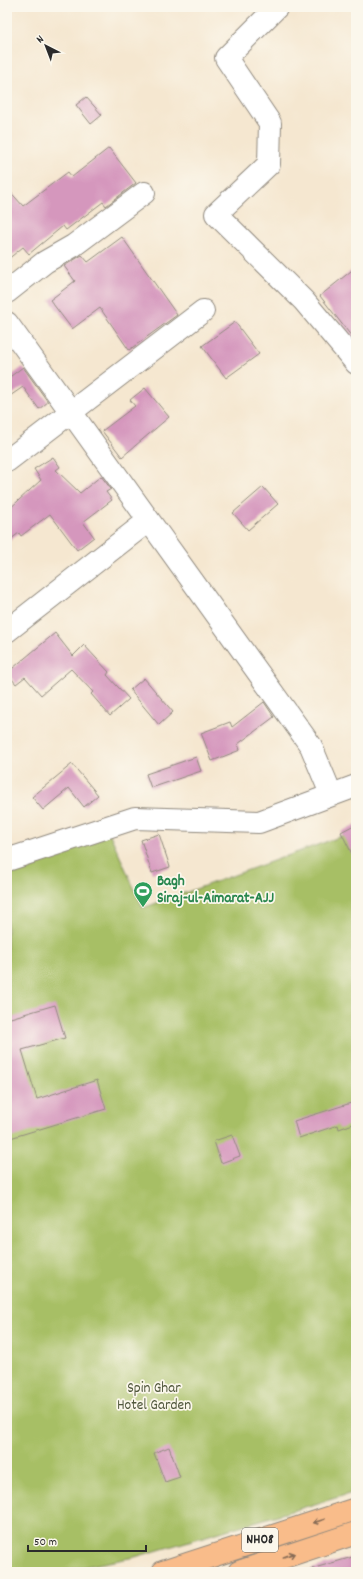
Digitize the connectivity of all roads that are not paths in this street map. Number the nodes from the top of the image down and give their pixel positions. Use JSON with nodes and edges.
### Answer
{"nodes":[{"id":1,"x":277,"y":7,"type":"edge"},
{"id":2,"x":144,"y":193,"type":"dead end"},
{"id":3,"x":7,"y":292,"type":"edge"},
{"id":4,"x":203,"y":311,"type":"dead end"},
{"id":5,"x":7,"y":323,"type":"edge"},
{"id":6,"x":356,"y":363,"type":"edge"},
{"id":7,"x":72,"y":412,"type":"junction"},
{"id":8,"x":7,"y":461,"type":"edge"},
{"id":9,"x":148,"y":521,"type":"junction"},
{"id":10,"x":7,"y":631,"type":"edge"},
{"id":11,"x":356,"y":786,"type":"edge"},
{"id":12,"x":331,"y":794,"type":"junction"},
{"id":13,"x":7,"y":860,"type":"edge"},
{"id":14,"x":356,"y":1509,"type":"edge"},
{"id":15,"x":356,"y":1533,"type":"edge"},
{"id":16,"x":163,"y":1572,"type":"edge"},
{"id":17,"x":239,"y":1572,"type":"edge"}],
"edges":[{"from":1,"to":6,"type":"street"},
{"from":2,"to":3,"type":"street"},
{"from":4,"to":7,"type":"street"},
{"from":5,"to":7,"type":"street"},
{"from":7,"to":8,"type":"street"},
{"from":7,"to":9,"type":"street"},
{"from":9,"to":10,"type":"street"},
{"from":9,"to":12,"type":"street"},
{"from":11,"to":12,"type":"street"},
{"from":12,"to":13,"type":"street"},
{"from":14,"to":16,"type":"highway","number":"NH08","one_way":true},
{"from":17,"to":15,"type":"highway","number":"NH08","one_way":true}]}
